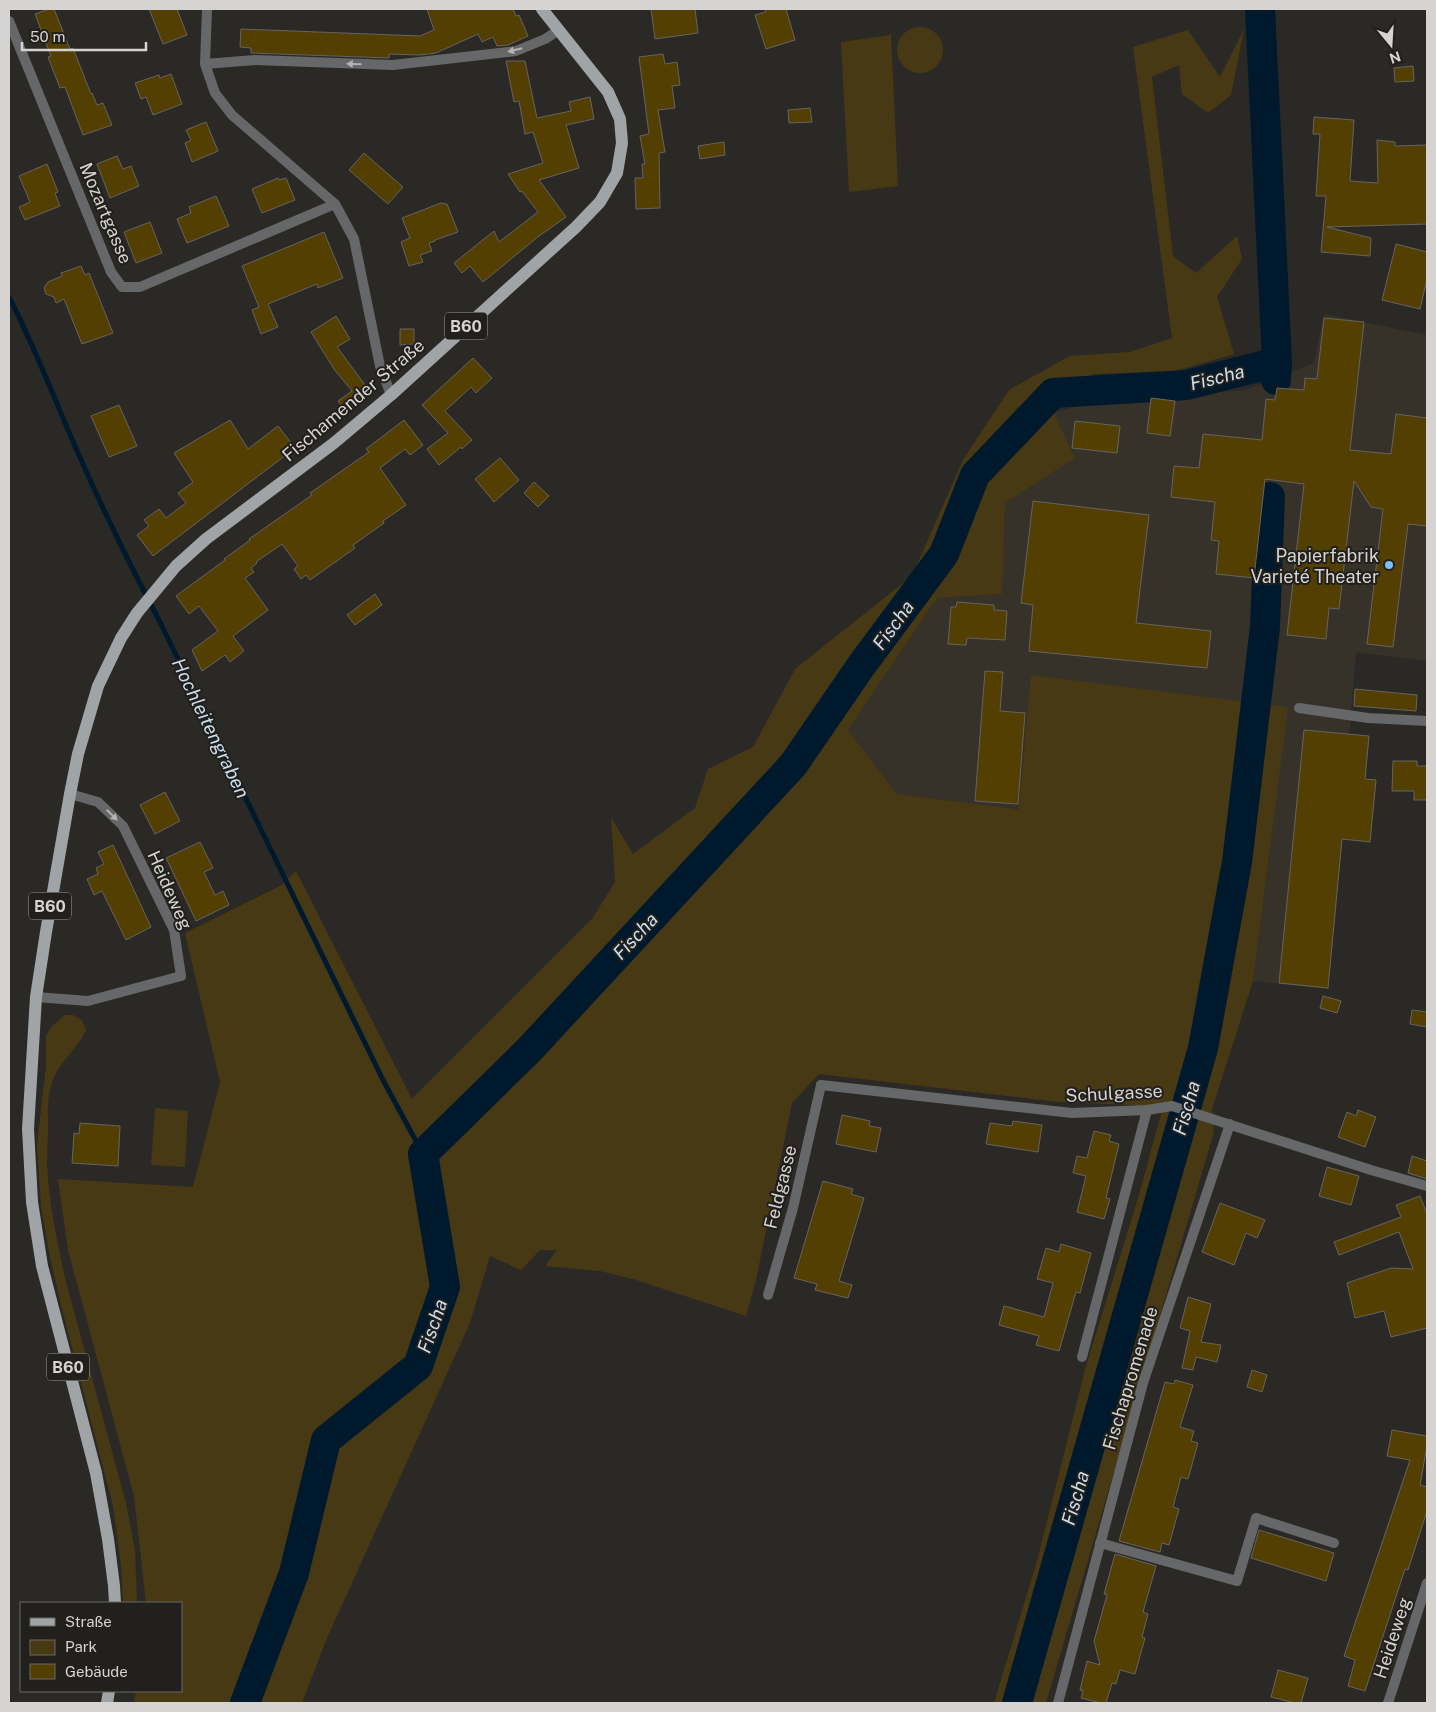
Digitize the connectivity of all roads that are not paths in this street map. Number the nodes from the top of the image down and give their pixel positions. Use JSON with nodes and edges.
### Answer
{"nodes":[{"id":1,"x":207,"y":9,"type":"edge"},
{"id":2,"x":542,"y":9,"type":"edge"},
{"id":3,"x":9,"y":21,"type":"edge"},
{"id":4,"x":559,"y":30,"type":"junction"},
{"id":5,"x":205,"y":64,"type":"junction"},
{"id":6,"x":335,"y":204,"type":"junction"},
{"id":7,"x":390,"y":395,"type":"junction"},
{"id":8,"x":1299,"y":708,"type":"dead end"},
{"id":9,"x":1427,"y":721,"type":"edge"},
{"id":10,"x":70,"y":794,"type":"junction"},
{"id":11,"x":36,"y":997,"type":"junction"},
{"id":12,"x":821,"y":1085,"type":"joint"},
{"id":13,"x":1147,"y":1110,"type":"junction"},
{"id":14,"x":1230,"y":1124,"type":"junction"},
{"id":15,"x":1427,"y":1186,"type":"edge"},
{"id":16,"x":768,"y":1295,"type":"dead end"},
{"id":17,"x":1082,"y":1357,"type":"dead end"},
{"id":18,"x":1100,"y":1543,"type":"junction"},
{"id":19,"x":1334,"y":1543,"type":"dead end"},
{"id":20,"x":1427,"y":1583,"type":"edge"},
{"id":21,"x":114,"y":1602,"type":"edge"},
{"id":22,"x":1058,"y":1703,"type":"edge"},
{"id":23,"x":1388,"y":1703,"type":"edge"}],
"edges":[{"from":1,"to":5,"type":"street"},
{"from":2,"to":4,"type":"main road","name":"Fischamender Straße","number":"B60"},
{"from":3,"to":6,"type":"street","name":"Mozartgasse"},
{"from":4,"to":5,"type":"street","one_way":true},
{"from":4,"to":7,"type":"main road","name":"Fischamender Straße","number":"B60"},
{"from":5,"to":6,"type":"street"},
{"from":6,"to":7,"type":"street"},
{"from":7,"to":10,"type":"main road","name":"Fischamender Straße","number":"B60"},
{"from":8,"to":9,"type":"street"},
{"from":10,"to":11,"type":"main road","number":"B60"},
{"from":10,"to":11,"type":"street","name":"Heideweg","one_way":true},
{"from":11,"to":21,"type":"main road","number":"B60"},
{"from":12,"to":13,"type":"street","name":"Schulgasse"},
{"from":12,"to":16,"type":"street","name":"Feldgasse"},
{"from":13,"to":14,"type":"street","name":"Schulgasse"},
{"from":13,"to":17,"type":"street"},
{"from":14,"to":15,"type":"street","name":"Schulgasse"},
{"from":14,"to":18,"type":"street","name":"Fischapromenade"},
{"from":18,"to":19,"type":"street"},
{"from":18,"to":22,"type":"street","name":"Fischapromenade"},
{"from":20,"to":23,"type":"street","name":"Heideweg"}]}
